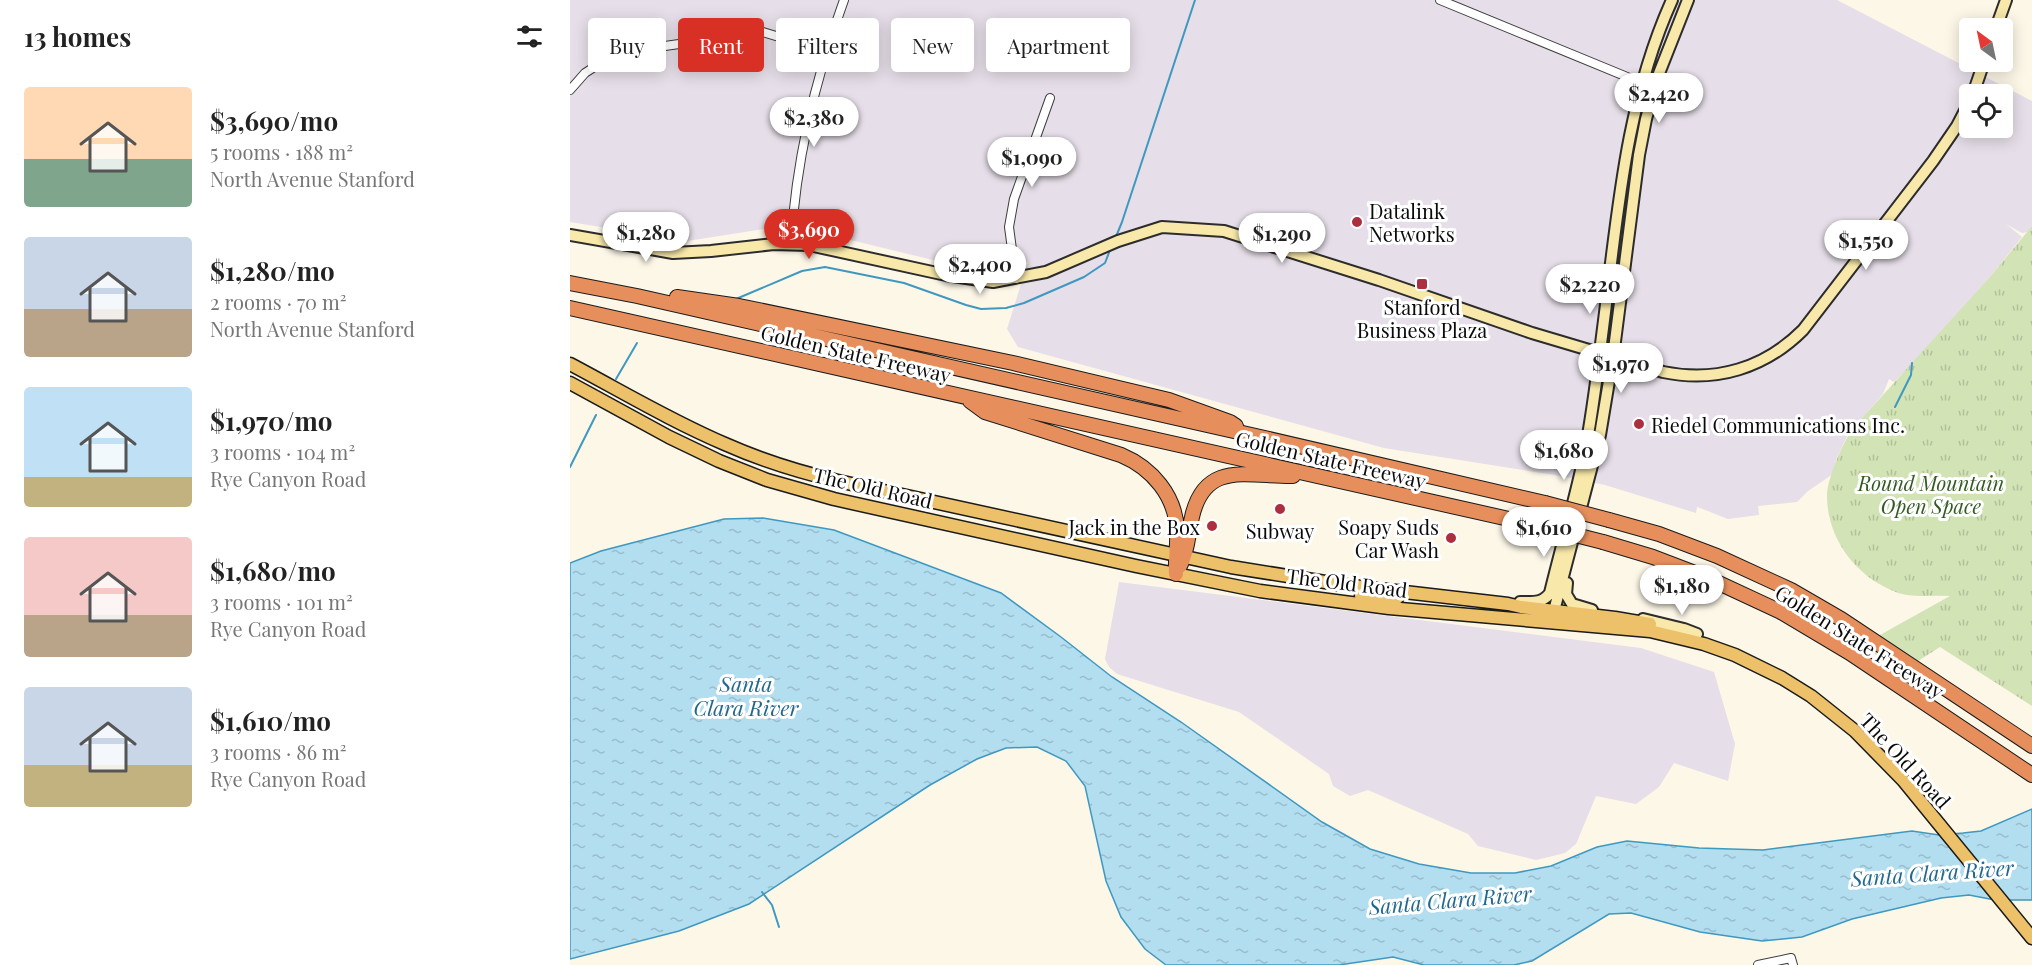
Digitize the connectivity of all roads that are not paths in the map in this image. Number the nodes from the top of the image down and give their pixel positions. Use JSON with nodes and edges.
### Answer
{"nodes":[{"id":1,"x":844,"y":0,"type":"edge"},
{"id":2,"x":1440,"y":0,"type":"edge"},
{"id":3,"x":1672,"y":0,"type":"edge"},
{"id":4,"x":1688,"y":0,"type":"edge"},
{"id":5,"x":2006,"y":0,"type":"edge"},
{"id":6,"x":837,"y":18,"type":"edge"},
{"id":7,"x":2000,"y":18,"type":"edge"},
{"id":8,"x":776,"y":36,"type":"edge"},
{"id":9,"x":820,"y":72,"type":"edge"},
{"id":10,"x":1642,"y":82,"type":"junction"},
{"id":11,"x":1654,"y":88,"type":"junction"},
{"id":12,"x":570,"y":90,"type":"edge"},
{"id":13,"x":1050,"y":98,"type":"dead end"},
{"id":14,"x":1959,"y":122,"type":"edge"},
{"id":15,"x":570,"y":236,"type":"edge"},
{"id":16,"x":791,"y":244,"type":"junction"},
{"id":17,"x":1016,"y":279,"type":"junction"},
{"id":18,"x":570,"y":283,"type":"edge"},
{"id":19,"x":570,"y":308,"type":"edge"},
{"id":20,"x":1600,"y":353,"type":"junction"},
{"id":21,"x":1613,"y":357,"type":"junction"},
{"id":22,"x":570,"y":364,"type":"edge"},
{"id":23,"x":570,"y":383,"type":"edge"},
{"id":24,"x":966,"y":398,"type":"junction"},
{"id":25,"x":1585,"y":449,"type":"junction"},
{"id":26,"x":1314,"y":475,"type":"junction"},
{"id":27,"x":1586,"y":489,"type":"junction"},
{"id":28,"x":1180,"y":557,"type":"junction"},
{"id":29,"x":1176,"y":574,"type":"junction"},
{"id":30,"x":1344,"y":585,"type":"junction"},
{"id":31,"x":1402,"y":591,"type":"junction"},
{"id":32,"x":1285,"y":594,"type":"junction"},
{"id":33,"x":1338,"y":601,"type":"junction"},
{"id":34,"x":1508,"y":604,"type":"junction"},
{"id":35,"x":1554,"y":616,"type":"junction"},
{"id":36,"x":1660,"y":626,"type":"joint"},
{"id":37,"x":1697,"y":634,"type":"junction"},
{"id":38,"x":1808,"y":691,"type":"junction"},
{"id":39,"x":2032,"y":746,"type":"edge"},
{"id":40,"x":2032,"y":776,"type":"edge"},
{"id":41,"x":2006,"y":900,"type":"junction"},
{"id":42,"x":2032,"y":926,"type":"edge"},
{"id":43,"x":2032,"y":938,"type":"edge"},
{"id":44,"x":1792,"y":962,"type":"edge"},
{"id":45,"x":1758,"y":965,"type":"edge"}],
"edges":[{"from":1,"to":6,"type":"street"},
{"from":2,"to":10,"type":"street"},
{"from":3,"to":10,"type":"main road"},
{"from":4,"to":11,"type":"main road"},
{"from":5,"to":7,"type":"main road"},
{"from":8,"to":12,"type":"street"},
{"from":9,"to":16,"type":"street"},
{"from":10,"to":11,"type":"street"},
{"from":10,"to":20,"type":"main road"},
{"from":11,"to":21,"type":"main road"},
{"from":13,"to":17,"type":"street"},
{"from":14,"to":21,"type":"main road"},
{"from":15,"to":16,"type":"main road"},
{"from":16,"to":17,"type":"main road"},
{"from":17,"to":20,"type":"main road"},
{"from":18,"to":39,"type":"highway","name":"Golden State Freeway","bridge":true},
{"from":19,"to":24,"type":"highway","name":"Golden State Freeway"},
{"from":20,"to":21,"type":"main road"},
{"from":20,"to":25,"type":"main road"},
{"from":21,"to":27,"type":"main road"},
{"from":22,"to":28,"type":"main road","name":"The Old Road"},
{"from":23,"to":29,"type":"main road","name":"The Old Road"},
{"from":24,"to":26,"type":"highway","name":"Golden State Freeway"},
{"from":24,"to":28,"type":"highway"},
{"from":25,"to":34,"type":"main road"},
{"from":25,"to":35,"type":"main road"},
{"from":26,"to":28,"type":"highway"},
{"from":26,"to":40,"type":"highway","name":"Golden State Freeway","bridge":true},
{"from":27,"to":35,"type":"main road"},
{"from":27,"to":37,"type":"main road"},
{"from":28,"to":29,"type":"highway"},
{"from":28,"to":30,"type":"main road","name":"The Old Road"},
{"from":29,"to":32,"type":"main road","name":"The Old Road"},
{"from":30,"to":31,"type":"main road","name":"The Old Road"},
{"from":30,"to":32,"type":"main road"},
{"from":31,"to":33,"type":"main road"},
{"from":31,"to":34,"type":"main road","name":"The Old Road"},
{"from":32,"to":33,"type":"main road","name":"The Old Road"},
{"from":33,"to":35,"type":"main road","name":"The Old Road"},
{"from":34,"to":35,"type":"main road","name":"The Old Road"},
{"from":35,"to":36,"type":"main road","name":"The Old Road"},
{"from":35,"to":38,"type":"main road","name":"The Old Road"},
{"from":36,"to":37,"type":"main road","name":"The Old Road"},
{"from":37,"to":38,"type":"main road","name":"The Old Road"},
{"from":38,"to":41,"type":"main road","name":"The Old Road"},
{"from":41,"to":42,"type":"main road","name":"The Old Road"},
{"from":41,"to":43,"type":"main road","name":"The Old Road"},
{"from":44,"to":45,"type":"street"}]}
